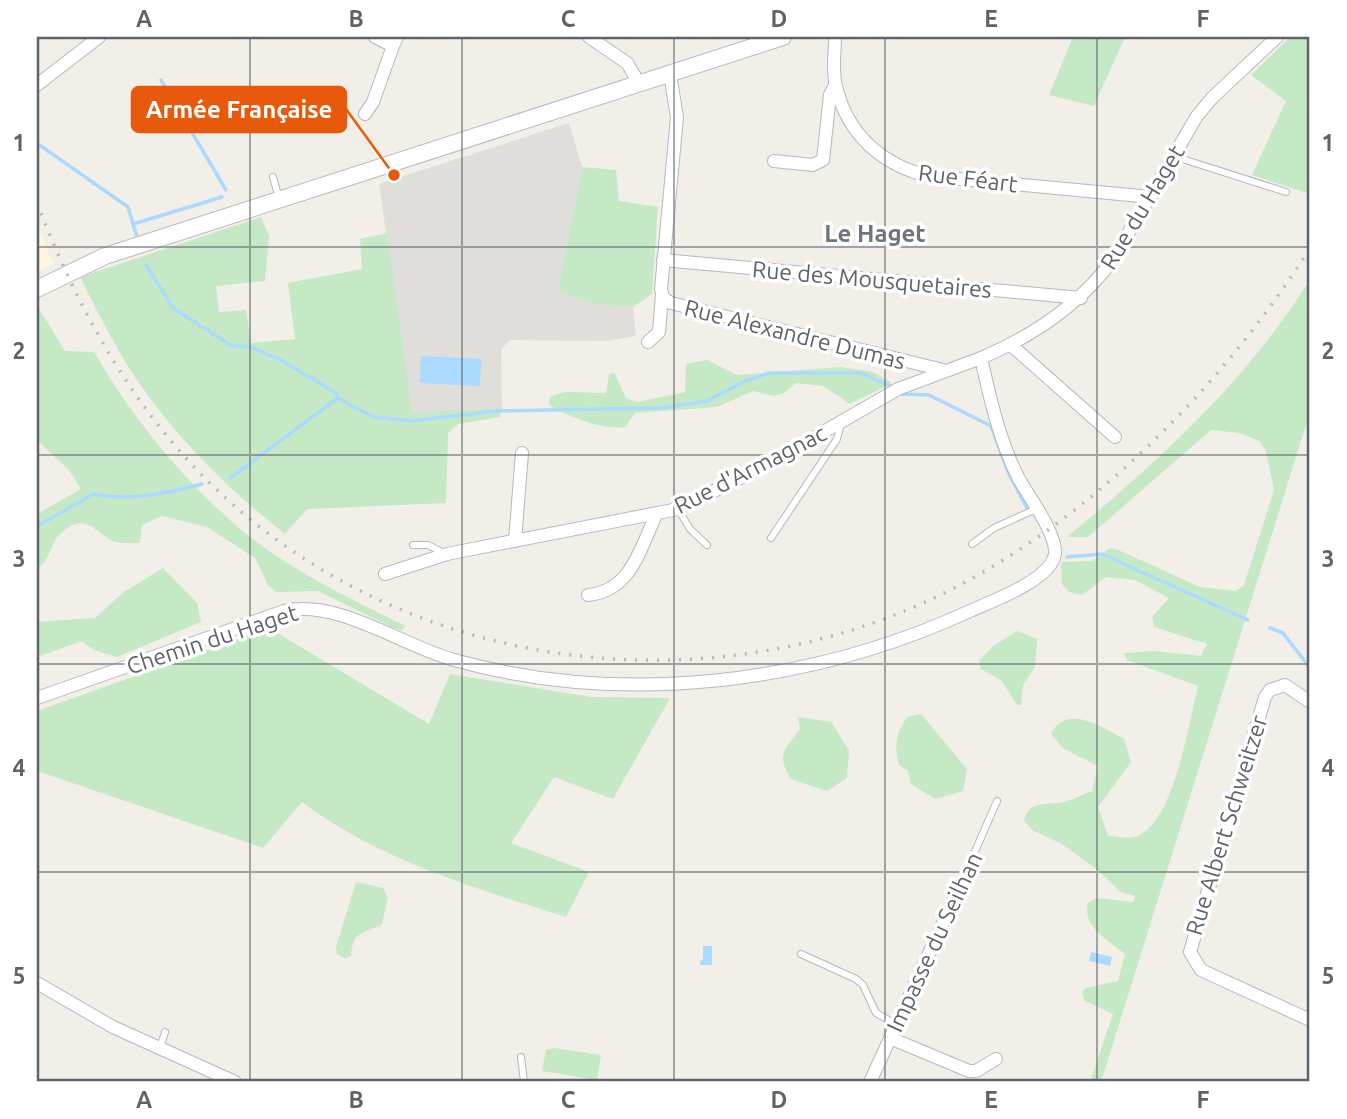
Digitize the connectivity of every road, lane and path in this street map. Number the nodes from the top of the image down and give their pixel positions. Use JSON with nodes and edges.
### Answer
{"nodes":[{"id":1,"x":99,"y":37,"type":"edge"},
{"id":2,"x":375,"y":37,"type":"edge"},
{"id":3,"x":589,"y":37,"type":"edge"},
{"id":4,"x":783,"y":37,"type":"edge"},
{"id":5,"x":835,"y":37,"type":"edge"},
{"id":6,"x":1277,"y":37,"type":"edge"},
{"id":7,"x":395,"y":41,"type":"edge"},
{"id":8,"x":670,"y":74,"type":"junction"},
{"id":9,"x":639,"y":83,"type":"junction"},
{"id":10,"x":37,"y":85,"type":"edge"},
{"id":11,"x":835,"y":85,"type":"junction"},
{"id":12,"x":365,"y":114,"type":"dead end"},
{"id":13,"x":1173,"y":156,"type":"junction"},
{"id":14,"x":774,"y":161,"type":"dead end"},
{"id":15,"x":273,"y":177,"type":"dead end"},
{"id":16,"x":1286,"y":192,"type":"dead end"},
{"id":17,"x":1151,"y":197,"type":"junction"},
{"id":18,"x":280,"y":200,"type":"junction"},
{"id":19,"x":663,"y":260,"type":"junction"},
{"id":20,"x":39,"y":287,"type":"edge"},
{"id":21,"x":662,"y":294,"type":"junction"},
{"id":22,"x":1081,"y":298,"type":"junction"},
{"id":23,"x":648,"y":342,"type":"dead end"},
{"id":24,"x":1012,"y":345,"type":"junction"},
{"id":25,"x":981,"y":358,"type":"junction"},
{"id":26,"x":944,"y":370,"type":"junction"},
{"id":27,"x":842,"y":421,"type":"junction"},
{"id":28,"x":1115,"y":437,"type":"dead end"},
{"id":29,"x":522,"y":453,"type":"dead end"},
{"id":30,"x":678,"y":509,"type":"junction"},
{"id":31,"x":1036,"y":509,"type":"junction"},
{"id":32,"x":656,"y":515,"type":"junction"},
{"id":33,"x":771,"y":538,"type":"dead end"},
{"id":34,"x":514,"y":541,"type":"junction"},
{"id":35,"x":972,"y":544,"type":"dead end"},
{"id":36,"x":413,"y":545,"type":"dead end"},
{"id":37,"x":707,"y":545,"type":"dead end"},
{"id":38,"x":447,"y":554,"type":"junction"},
{"id":39,"x":386,"y":574,"type":"dead end"},
{"id":40,"x":588,"y":595,"type":"dead end"},
{"id":41,"x":37,"y":698,"type":"edge"},
{"id":42,"x":1310,"y":702,"type":"edge"},
{"id":43,"x":998,"y":801,"type":"dead end"},
{"id":44,"x":956,"y":895,"type":"joint"},
{"id":45,"x":801,"y":954,"type":"dead end"},
{"id":46,"x":37,"y":983,"type":"edge"},
{"id":47,"x":1310,"y":1020,"type":"edge"},
{"id":48,"x":896,"y":1024,"type":"junction"},
{"id":49,"x":166,"y":1032,"type":"dead end"},
{"id":50,"x":890,"y":1038,"type":"junction"},
{"id":51,"x":160,"y":1048,"type":"junction"},
{"id":52,"x":521,"y":1057,"type":"dead end"},
{"id":53,"x":996,"y":1059,"type":"dead end"},
{"id":54,"x":235,"y":1082,"type":"edge"},
{"id":55,"x":524,"y":1082,"type":"edge"},
{"id":56,"x":870,"y":1082,"type":"edge"}],
"edges":[{"from":1,"to":10,"type":"street"},
{"from":2,"to":7,"type":"street"},
{"from":3,"to":9,"type":"street"},
{"from":4,"to":8,"type":"main road"},
{"from":5,"to":11,"type":"street","name":"Rue Féart"},
{"from":6,"to":13,"type":"street","name":"Rue du Haget"},
{"from":7,"to":12,"type":"street"},
{"from":8,"to":9,"type":"main road"},
{"from":8,"to":19,"type":"street","name":"Rue Alexandre Dumas"},
{"from":9,"to":18,"type":"main road"},
{"from":11,"to":14,"type":"street"},
{"from":11,"to":17,"type":"street","name":"Rue Féart"},
{"from":13,"to":16,"type":"lane"},
{"from":13,"to":17,"type":"street","name":"Rue du Haget"},
{"from":15,"to":18,"type":"lane"},
{"from":17,"to":22,"type":"street","name":"Rue du Haget"},
{"from":18,"to":20,"type":"main road"},
{"from":19,"to":21,"type":"street","name":"Rue Alexandre Dumas"},
{"from":19,"to":22,"type":"street","name":"Rue des Mousquetaires"},
{"from":21,"to":23,"type":"street"},
{"from":21,"to":26,"type":"street","name":"Rue Alexandre Dumas"},
{"from":22,"to":24,"type":"street","name":"Rue du Haget"},
{"from":24,"to":25,"type":"street","name":"Rue du Haget"},
{"from":24,"to":28,"type":"street"},
{"from":25,"to":26,"type":"street","name":"Rue d'Armagnac"},
{"from":25,"to":31,"type":"street"},
{"from":26,"to":27,"type":"street","name":"Rue d'Armagnac"},
{"from":27,"to":30,"type":"street","name":"Rue d'Armagnac"},
{"from":27,"to":33,"type":"lane"},
{"from":29,"to":34,"type":"street"},
{"from":30,"to":32,"type":"street","name":"Rue d'Armagnac"},
{"from":30,"to":37,"type":"lane"},
{"from":31,"to":35,"type":"lane"},
{"from":31,"to":41,"type":"street","name":"Chemin du Haget"},
{"from":32,"to":34,"type":"street","name":"Rue d'Armagnac"},
{"from":32,"to":40,"type":"street"},
{"from":34,"to":38,"type":"street","name":"Rue d'Armagnac"},
{"from":36,"to":38,"type":"lane"},
{"from":38,"to":39,"type":"street","name":"Rue d'Armagnac"},
{"from":42,"to":47,"type":"street","name":"Rue Albert Schweitzer"},
{"from":43,"to":44,"type":"lane","name":"Impasse du Seilhan"},
{"from":44,"to":48,"type":"street","name":"Impasse du Seilhan"},
{"from":45,"to":48,"type":"lane"},
{"from":46,"to":51,"type":"street"},
{"from":48,"to":50,"type":"street","name":"Impasse du Seilhan"},
{"from":49,"to":51,"type":"lane"},
{"from":50,"to":53,"type":"street"},
{"from":50,"to":56,"type":"street","name":"Impasse du Seilhan"},
{"from":51,"to":54,"type":"street"},
{"from":52,"to":55,"type":"lane"}]}
